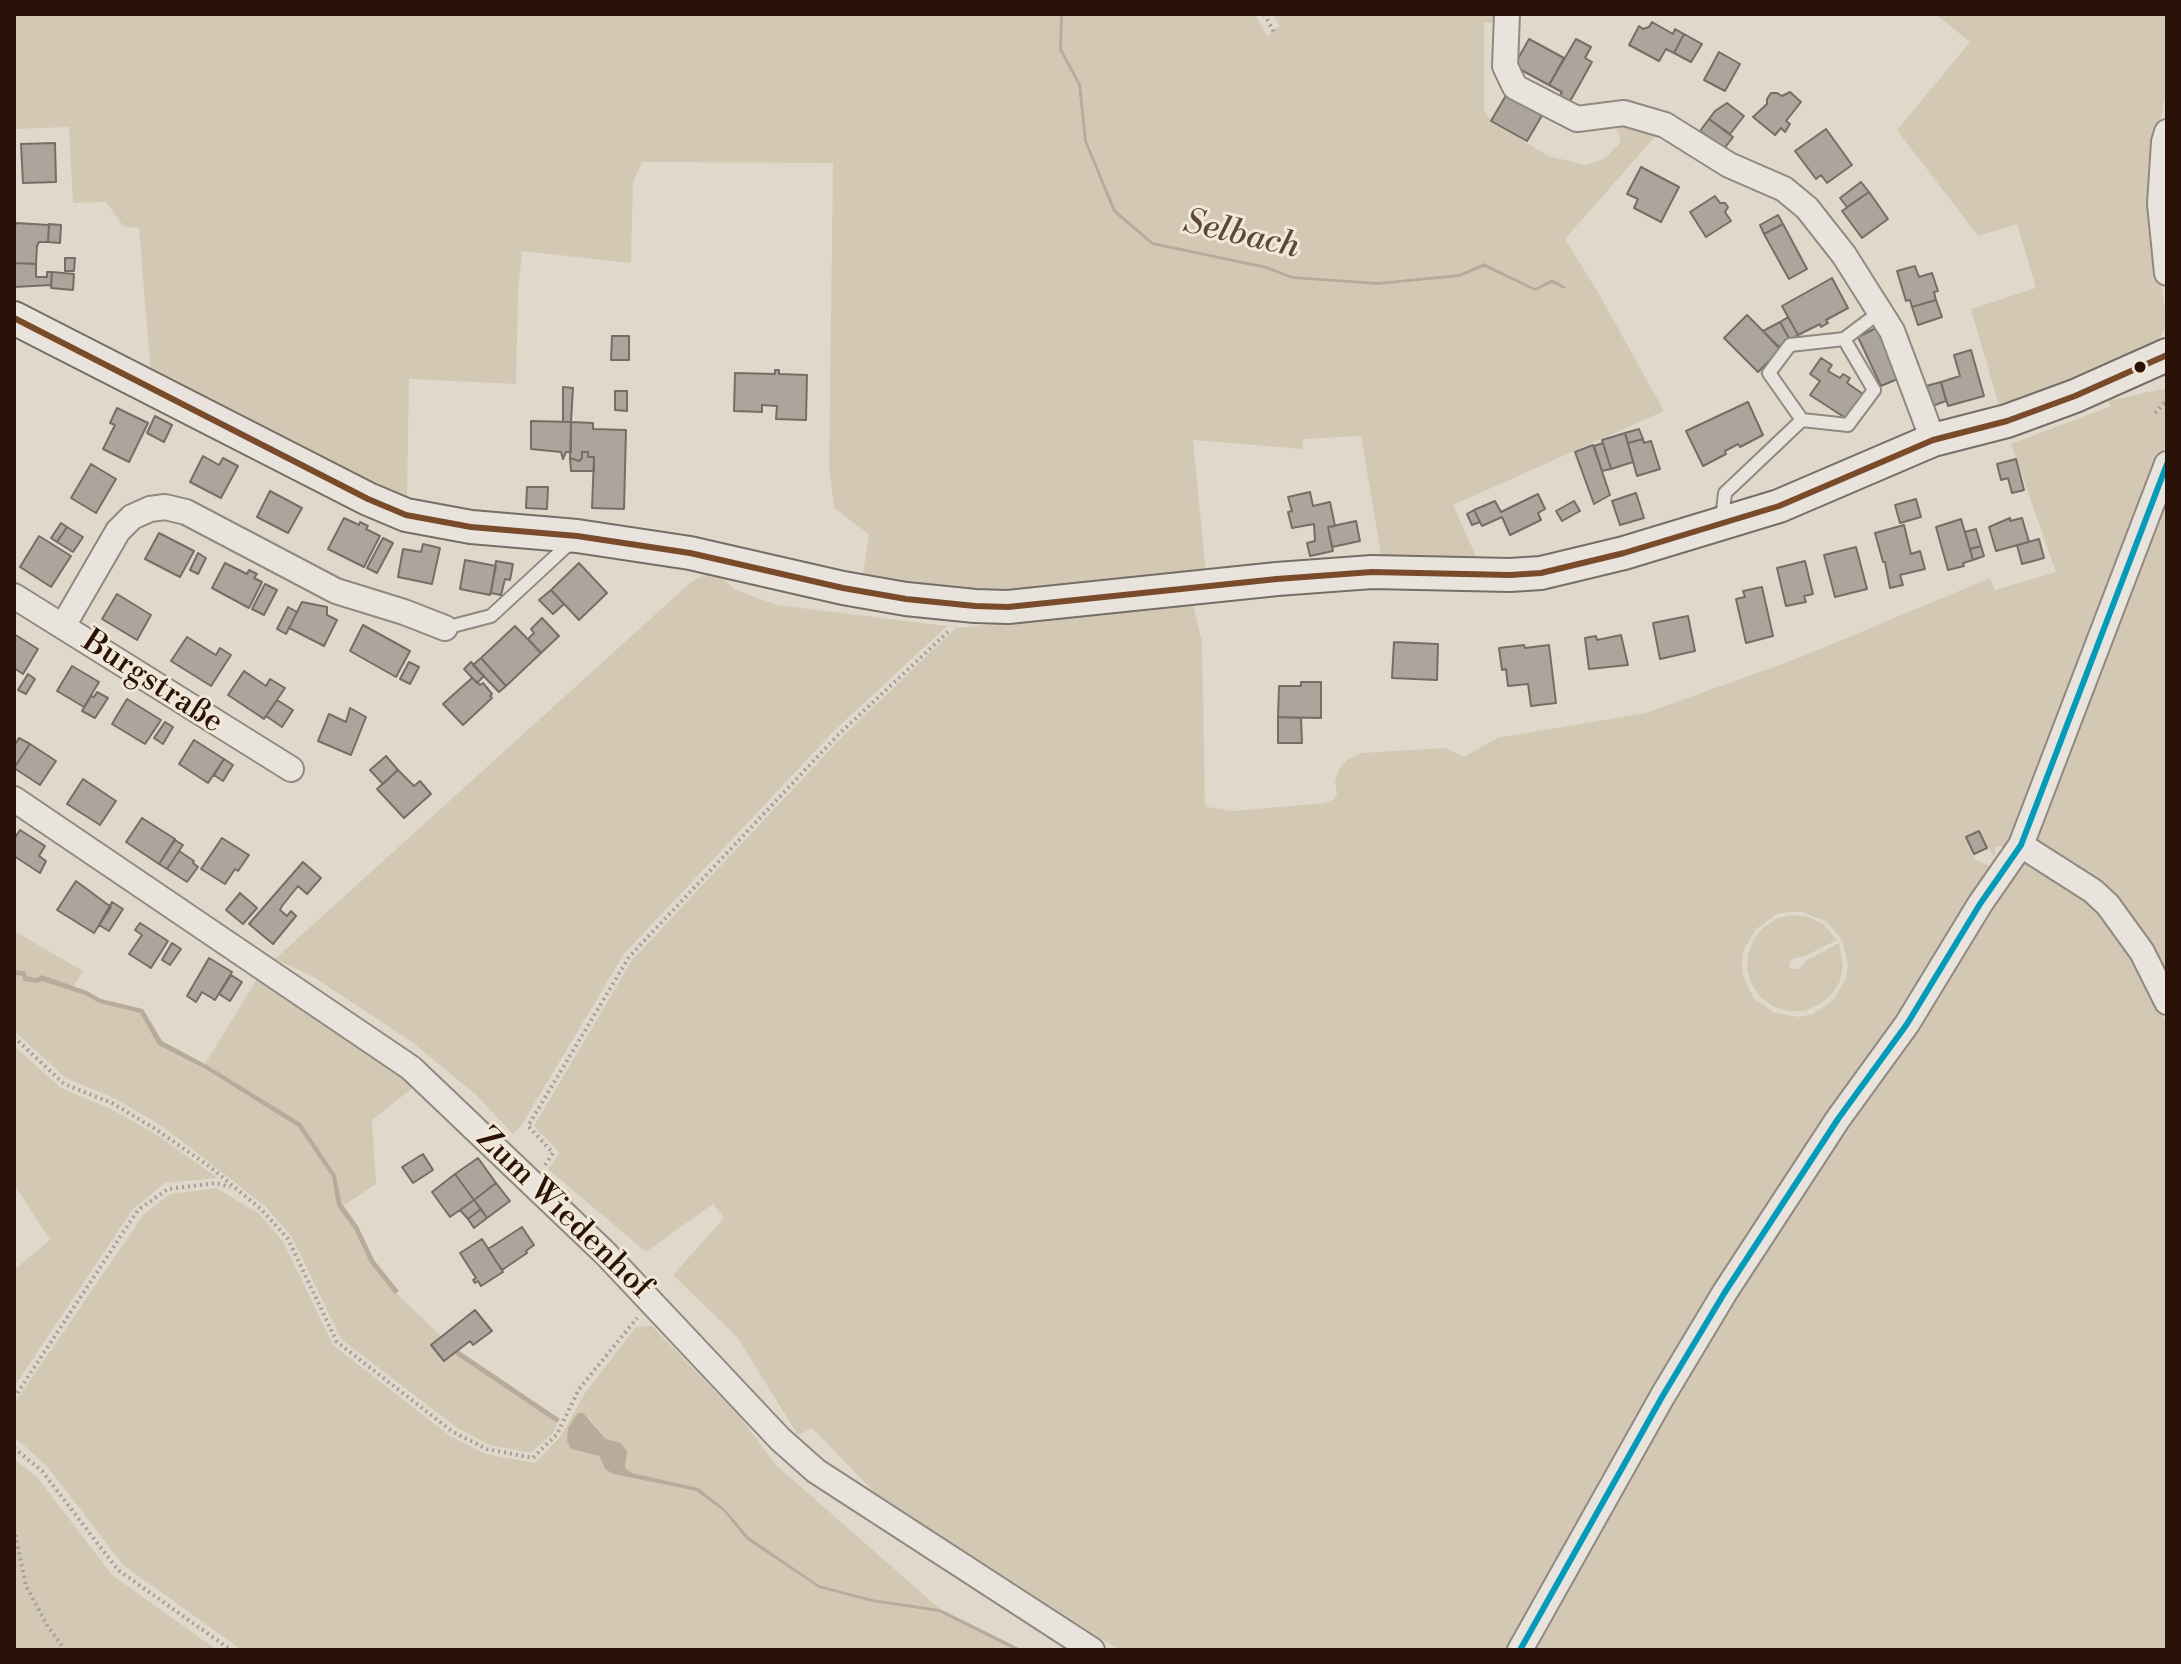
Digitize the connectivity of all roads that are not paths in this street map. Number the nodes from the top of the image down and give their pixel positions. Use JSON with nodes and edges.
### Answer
{"nodes":[{"id":1,"x":1507,"y":14,"type":"edge"},
{"id":2,"x":2167,"y":132,"type":"edge"},
{"id":3,"x":2167,"y":273,"type":"edge"},
{"id":4,"x":1880,"y":312,"type":"junction"},
{"id":5,"x":14,"y":318,"type":"edge"},
{"id":6,"x":1844,"y":339,"type":"junction"},
{"id":7,"x":2167,"y":355,"type":"edge"},
{"id":8,"x":1802,"y":420,"type":"junction"},
{"id":9,"x":1933,"y":440,"type":"junction"},
{"id":10,"x":2167,"y":464,"type":"edge"},
{"id":11,"x":1722,"y":523,"type":"junction"},
{"id":12,"x":577,"y":536,"type":"junction"},
{"id":13,"x":14,"y":596,"type":"edge"},
{"id":14,"x":63,"y":626,"type":"junction"},
{"id":15,"x":445,"y":628,"type":"joint"},
{"id":16,"x":291,"y":769,"type":"dead end"},
{"id":17,"x":14,"y":799,"type":"edge"},
{"id":18,"x":2021,"y":845,"type":"junction"},
{"id":19,"x":2167,"y":1002,"type":"edge"},
{"id":20,"x":1092,"y":1650,"type":"edge"},
{"id":21,"x":1520,"y":1650,"type":"edge"}],
"edges":[{"from":1,"to":4,"type":"street"},
{"from":2,"to":3,"type":"street"},
{"from":4,"to":6,"type":"lane"},
{"from":4,"to":9,"type":"street"},
{"from":5,"to":12,"type":"street"},
{"from":6,"to":8,"type":"lane"},
{"from":6,"to":8,"type":"lane"},
{"from":7,"to":9,"type":"street"},
{"from":8,"to":11,"type":"lane"},
{"from":9,"to":11,"type":"street"},
{"from":10,"to":18,"type":"street"},
{"from":11,"to":12,"type":"street"},
{"from":12,"to":15,"type":"lane"},
{"from":13,"to":14,"type":"street","name":"Burgstraße"},
{"from":14,"to":15,"type":"street"},
{"from":14,"to":16,"type":"street","name":"Burgstraße"},
{"from":17,"to":20,"type":"street","name":"Zum Wiedenhof"},
{"from":18,"to":19,"type":"street"},
{"from":18,"to":21,"type":"street"}]}
